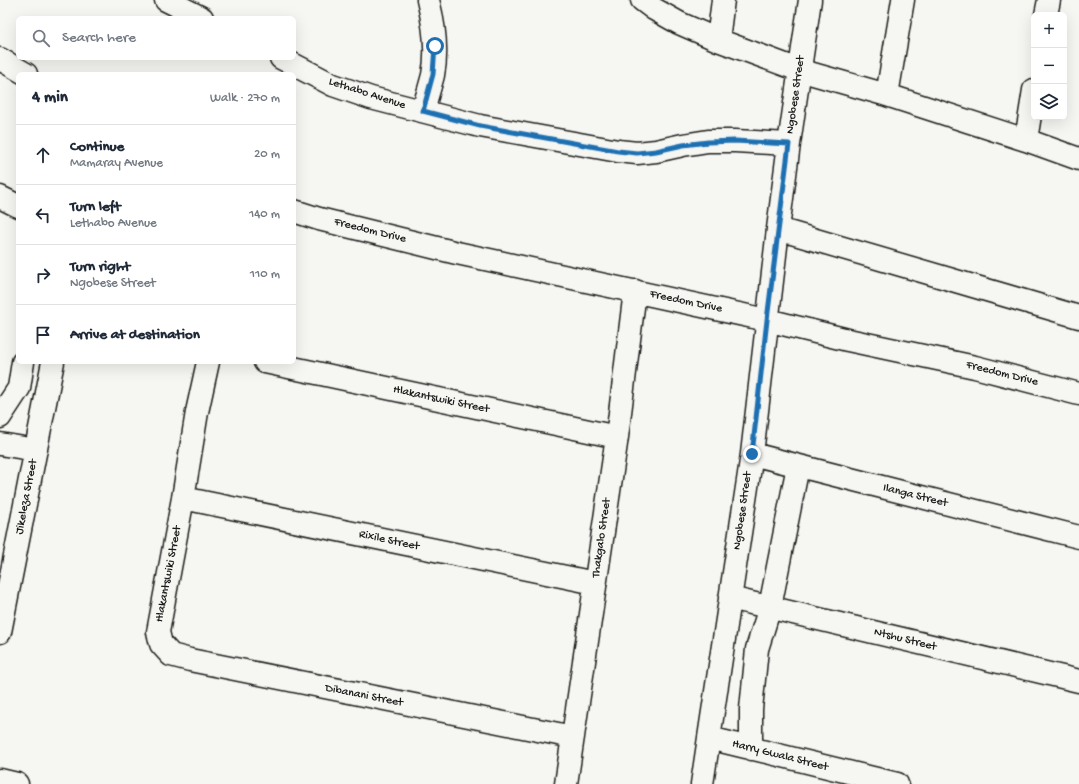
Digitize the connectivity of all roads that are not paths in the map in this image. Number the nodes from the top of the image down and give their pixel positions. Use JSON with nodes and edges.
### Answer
{"nodes":[{"id":1,"x":166,"y":0,"type":"edge"},
{"id":2,"x":428,"y":0,"type":"edge"},
{"id":3,"x":642,"y":0,"type":"edge"},
{"id":4,"x":723,"y":0,"type":"edge"},
{"id":5,"x":810,"y":0,"type":"edge"},
{"id":6,"x":903,"y":0,"type":"edge"},
{"id":7,"x":1048,"y":0,"type":"edge"},
{"id":8,"x":1046,"y":12,"type":"edge"},
{"id":9,"x":198,"y":16,"type":"edge"},
{"id":10,"x":718,"y":40,"type":"junction"},
{"id":11,"x":0,"y":59,"type":"edge"},
{"id":12,"x":285,"y":60,"type":"edge"},
{"id":13,"x":800,"y":70,"type":"junction"},
{"id":14,"x":23,"y":72,"type":"edge"},
{"id":15,"x":887,"y":95,"type":"junction"},
{"id":16,"x":1031,"y":109,"type":"edge"},
{"id":17,"x":423,"y":111,"type":"junction"},
{"id":18,"x":1026,"y":140,"type":"junction"},
{"id":19,"x":789,"y":144,"type":"junction"},
{"id":20,"x":1079,"y":159,"type":"edge"},
{"id":21,"x":0,"y":197,"type":"edge"},
{"id":22,"x":16,"y":205,"type":"edge"},
{"id":23,"x":296,"y":212,"type":"edge"},
{"id":24,"x":778,"y":230,"type":"junction"},
{"id":25,"x":635,"y":291,"type":"junction"},
{"id":26,"x":1079,"y":318,"type":"edge"},
{"id":27,"x":767,"y":320,"type":"junction"},
{"id":28,"x":23,"y":364,"type":"edge"},
{"id":29,"x":53,"y":364,"type":"edge"},
{"id":30,"x":208,"y":364,"type":"edge"},
{"id":31,"x":274,"y":364,"type":"edge"},
{"id":32,"x":1079,"y":394,"type":"edge"},
{"id":33,"x":0,"y":417,"type":"edge"},
{"id":34,"x":617,"y":438,"type":"junction"},
{"id":35,"x":0,"y":444,"type":"edge"},
{"id":36,"x":36,"y":450,"type":"junction"},
{"id":37,"x":752,"y":454,"type":"junction"},
{"id":38,"x":798,"y":466,"type":"junction"},
{"id":39,"x":183,"y":498,"type":"junction"},
{"id":40,"x":1079,"y":537,"type":"edge"},
{"id":41,"x":595,"y":584,"type":"junction"},
{"id":42,"x":730,"y":598,"type":"junction"},
{"id":43,"x":770,"y":607,"type":"junction"},
{"id":44,"x":0,"y":632,"type":"edge"},
{"id":45,"x":161,"y":644,"type":"joint"},
{"id":46,"x":1079,"y":682,"type":"edge"},
{"id":47,"x":573,"y":737,"type":"junction"},
{"id":48,"x":709,"y":738,"type":"junction"},
{"id":49,"x":751,"y":748,"type":"junction"},
{"id":50,"x":0,"y":780,"type":"edge"},
{"id":51,"x":17,"y":784,"type":"edge"},
{"id":52,"x":566,"y":784,"type":"edge"},
{"id":53,"x":702,"y":784,"type":"edge"},
{"id":54,"x":897,"y":784,"type":"edge"}],
"edges":[{"from":1,"to":9,"type":"street"},
{"from":2,"to":17,"type":"street"},
{"from":3,"to":10,"type":"street"},
{"from":4,"to":10,"type":"street"},
{"from":5,"to":13,"type":"street","name":"Ngobese Street"},
{"from":6,"to":15,"type":"street"},
{"from":7,"to":8,"type":"street"},
{"from":10,"to":13,"type":"street"},
{"from":11,"to":14,"type":"street"},
{"from":12,"to":17,"type":"street","name":"Lethabo Avenue"},
{"from":13,"to":15,"type":"street"},
{"from":13,"to":19,"type":"street","name":"Ngobese Street"},
{"from":15,"to":18,"type":"street"},
{"from":16,"to":18,"type":"street"},
{"from":17,"to":19,"type":"street","name":"Lethabo Avenue"},
{"from":18,"to":20,"type":"street"},
{"from":19,"to":24,"type":"street","name":"Ngobese Street"},
{"from":21,"to":22,"type":"street"},
{"from":23,"to":25,"type":"street","name":"Freedom Drive"},
{"from":24,"to":26,"type":"street"},
{"from":24,"to":27,"type":"street","name":"Ngobese Street"},
{"from":25,"to":27,"type":"street","name":"Freedom Drive"},
{"from":25,"to":34,"type":"street","name":"Thakgalo Street"},
{"from":27,"to":32,"type":"street","name":"Freedom Drive"},
{"from":27,"to":37,"type":"street","name":"Ngobese Street"},
{"from":28,"to":33,"type":"street"},
{"from":29,"to":36,"type":"street","name":"Jikeleza Street"},
{"from":30,"to":39,"type":"street","name":"Hlakantswiki Street"},
{"from":31,"to":34,"type":"street","name":"Hlakantswiki Street"},
{"from":34,"to":41,"type":"street","name":"Thakgalo Street"},
{"from":35,"to":36,"type":"street"},
{"from":36,"to":44,"type":"street","name":"Jikeleza Street"},
{"from":37,"to":38,"type":"street","name":"Ilanga Street"},
{"from":37,"to":42,"type":"street","name":"Ngobese Street"},
{"from":38,"to":40,"type":"street","name":"Ilanga Street"},
{"from":38,"to":43,"type":"street"},
{"from":39,"to":41,"type":"street","name":"Rixile Street"},
{"from":39,"to":45,"type":"street","name":"Hlakantswiki Street"},
{"from":41,"to":47,"type":"street","name":"Thakgalo Street"},
{"from":42,"to":43,"type":"street","name":"Ntshu Street"},
{"from":42,"to":48,"type":"street","name":"Ngobese Street"},
{"from":43,"to":46,"type":"street","name":"Ntshu Street"},
{"from":43,"to":49,"type":"street"},
{"from":45,"to":47,"type":"street","name":"Dibanani Street"},
{"from":47,"to":52,"type":"street","name":"Thakgalo Street"},
{"from":48,"to":49,"type":"street","name":"Harry Gwala Street"},
{"from":48,"to":53,"type":"street","name":"Ngobese Street"},
{"from":49,"to":54,"type":"street","name":"Harry Gwala Street"},
{"from":50,"to":51,"type":"street"}]}
